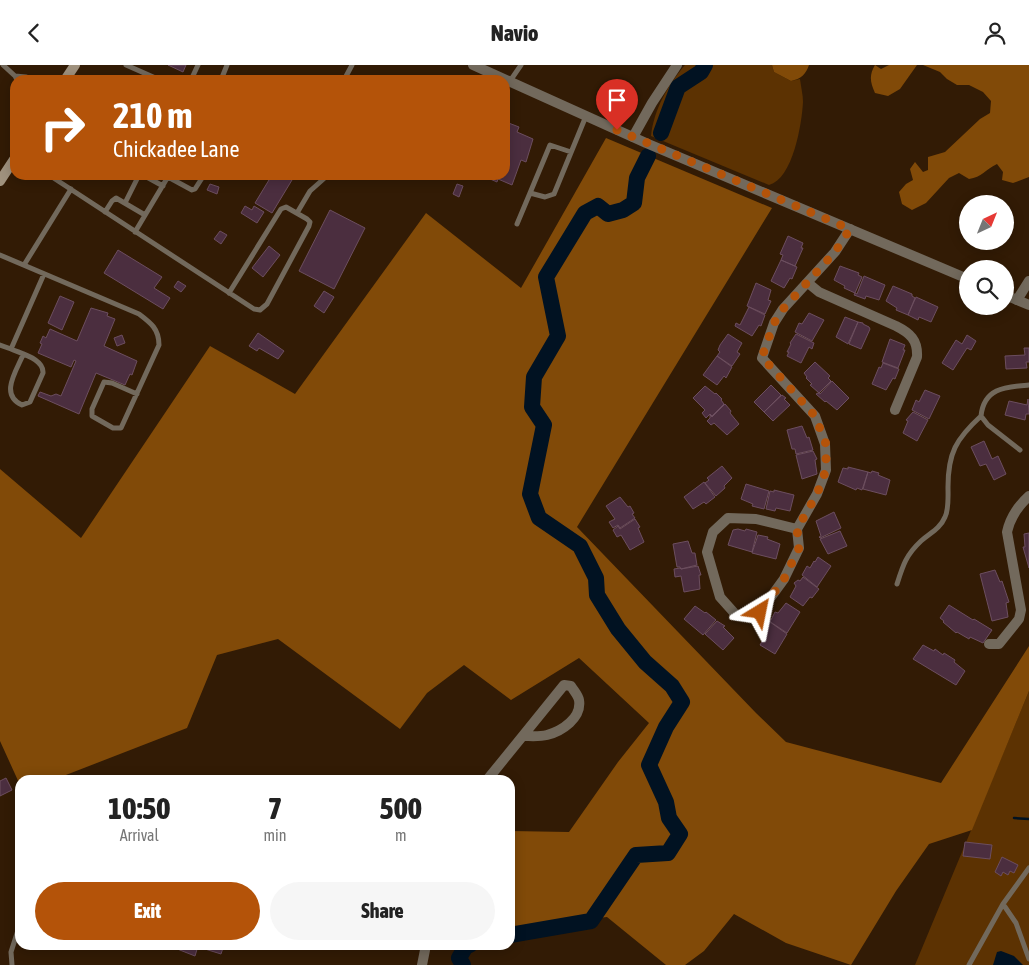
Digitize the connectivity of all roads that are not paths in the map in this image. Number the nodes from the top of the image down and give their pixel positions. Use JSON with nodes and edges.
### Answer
{"nodes":[{"id":1,"x":3,"y":65,"type":"edge"},
{"id":2,"x":126,"y":65,"type":"edge"},
{"id":3,"x":473,"y":65,"type":"edge"},
{"id":4,"x":521,"y":65,"type":"edge"},
{"id":5,"x":677,"y":65,"type":"edge"},
{"id":6,"x":13,"y":75,"type":"edge"},
{"id":7,"x":149,"y":75,"type":"edge"},
{"id":8,"x":496,"y":75,"type":"edge"},
{"id":9,"x":510,"y":81,"type":"joint"},
{"id":10,"x":586,"y":116,"type":"junction"},
{"id":11,"x":633,"y":137,"type":"junction"},
{"id":12,"x":571,"y":152,"type":"junction"},
{"id":13,"x":10,"y":166,"type":"edge"},
{"id":14,"x":57,"y":180,"type":"edge"},
{"id":15,"x":136,"y":180,"type":"edge"},
{"id":16,"x":152,"y":180,"type":"edge"},
{"id":17,"x":167,"y":180,"type":"edge"},
{"id":18,"x":176,"y":180,"type":"edge"},
{"id":19,"x":201,"y":180,"type":"edge"},
{"id":20,"x":322,"y":180,"type":"edge"},
{"id":21,"x":0,"y":181,"type":"edge"},
{"id":22,"x":163,"y":186,"type":"junction"},
{"id":23,"x":71,"y":189,"type":"junction"},
{"id":24,"x":530,"y":193,"type":"junction"},
{"id":25,"x":125,"y":203,"type":"junction"},
{"id":26,"x":105,"y":212,"type":"junction"},
{"id":27,"x":297,"y":213,"type":"junction"},
{"id":28,"x":145,"y":215,"type":"junction"},
{"id":29,"x":517,"y":225,"type":"dead end"},
{"id":30,"x":850,"y":229,"type":"junction"},
{"id":31,"x":135,"y":232,"type":"junction"},
{"id":32,"x":0,"y":255,"type":"edge"},
{"id":33,"x":24,"y":265,"type":"junction"},
{"id":34,"x":44,"y":274,"type":"junction"},
{"id":35,"x":959,"y":275,"type":"edge"},
{"id":36,"x":1029,"y":281,"type":"edge"},
{"id":37,"x":808,"y":283,"type":"junction"},
{"id":38,"x":229,"y":293,"type":"junction"},
{"id":39,"x":1014,"y":298,"type":"edge"},
{"id":40,"x":1017,"y":299,"type":"junction"},
{"id":41,"x":1029,"y":305,"type":"edge"},
{"id":42,"x":0,"y":345,"type":"edge"},
{"id":43,"x":11,"y":349,"type":"junction"},
{"id":44,"x":23,"y":355,"type":"junction"},
{"id":45,"x":1029,"y":385,"type":"edge"},
{"id":46,"x":137,"y":394,"type":"junction"},
{"id":47,"x":895,"y":410,"type":"dead end"},
{"id":48,"x":981,"y":417,"type":"junction"},
{"id":49,"x":1020,"y":449,"type":"dead end"},
{"id":50,"x":1029,"y":496,"type":"edge"},
{"id":51,"x":797,"y":529,"type":"junction"},
{"id":52,"x":897,"y":584,"type":"dead end"},
{"id":53,"x":989,"y":644,"type":"dead end"},
{"id":54,"x":522,"y":736,"type":"junction"},
{"id":55,"x":491,"y":775,"type":"edge"},
{"id":56,"x":1029,"y":868,"type":"edge"},
{"id":57,"x":1003,"y":904,"type":"junction"},
{"id":58,"x":15,"y":942,"type":"edge"},
{"id":59,"x":425,"y":950,"type":"edge"},
{"id":60,"x":1029,"y":959,"type":"edge"},
{"id":61,"x":12,"y":965,"type":"edge"},
{"id":62,"x":422,"y":965,"type":"edge"},
{"id":63,"x":969,"y":965,"type":"edge"}],
"edges":[{"from":1,"to":6,"type":"lane"},
{"from":2,"to":7,"type":"lane"},
{"from":3,"to":8,"type":"street"},
{"from":4,"to":9,"type":"lane"},
{"from":5,"to":11,"type":"street"},
{"from":9,"to":10,"type":"street"},
{"from":10,"to":11,"type":"street"},
{"from":10,"to":12,"type":"lane"},
{"from":11,"to":30,"type":"street"},
{"from":12,"to":24,"type":"lane"},
{"from":12,"to":24,"type":"lane"},
{"from":13,"to":21,"type":"main road"},
{"from":14,"to":23,"type":"lane"},
{"from":15,"to":25,"type":"lane"},
{"from":16,"to":22,"type":"lane"},
{"from":17,"to":22,"type":"lane"},
{"from":18,"to":19,"type":"lane"},
{"from":20,"to":27,"type":"lane"},
{"from":22,"to":28,"type":"lane"},
{"from":23,"to":26,"type":"lane"},
{"from":23,"to":33,"type":"lane"},
{"from":24,"to":29,"type":"lane"},
{"from":25,"to":26,"type":"lane"},
{"from":25,"to":28,"type":"lane"},
{"from":26,"to":31,"type":"lane"},
{"from":27,"to":38,"type":"lane"},
{"from":27,"to":38,"type":"lane"},
{"from":28,"to":31,"type":"lane"},
{"from":30,"to":35,"type":"street"},
{"from":30,"to":37,"type":"street"},
{"from":31,"to":38,"type":"lane"},
{"from":32,"to":33,"type":"lane"},
{"from":33,"to":34,"type":"lane"},
{"from":34,"to":43,"type":"lane"},
{"from":34,"to":46,"type":"lane"},
{"from":36,"to":40,"type":"street"},
{"from":37,"to":47,"type":"street"},
{"from":37,"to":51,"type":"street"},
{"from":39,"to":40,"type":"street"},
{"from":40,"to":41,"type":"street"},
{"from":42,"to":43,"type":"lane"},
{"from":43,"to":44,"type":"lane"},
{"from":44,"to":44,"type":"lane"},
{"from":45,"to":48,"type":"lane"},
{"from":46,"to":46,"type":"lane"},
{"from":48,"to":49,"type":"lane"},
{"from":48,"to":52,"type":"lane"},
{"from":50,"to":53,"type":"street"},
{"from":51,"to":51,"type":"street"},
{"from":54,"to":54,"type":"street"},
{"from":54,"to":55,"type":"street"},
{"from":56,"to":57,"type":"lane"},
{"from":57,"to":60,"type":"lane"},
{"from":57,"to":63,"type":"lane"},
{"from":58,"to":61,"type":"lane"},
{"from":59,"to":62,"type":"street"}]}
